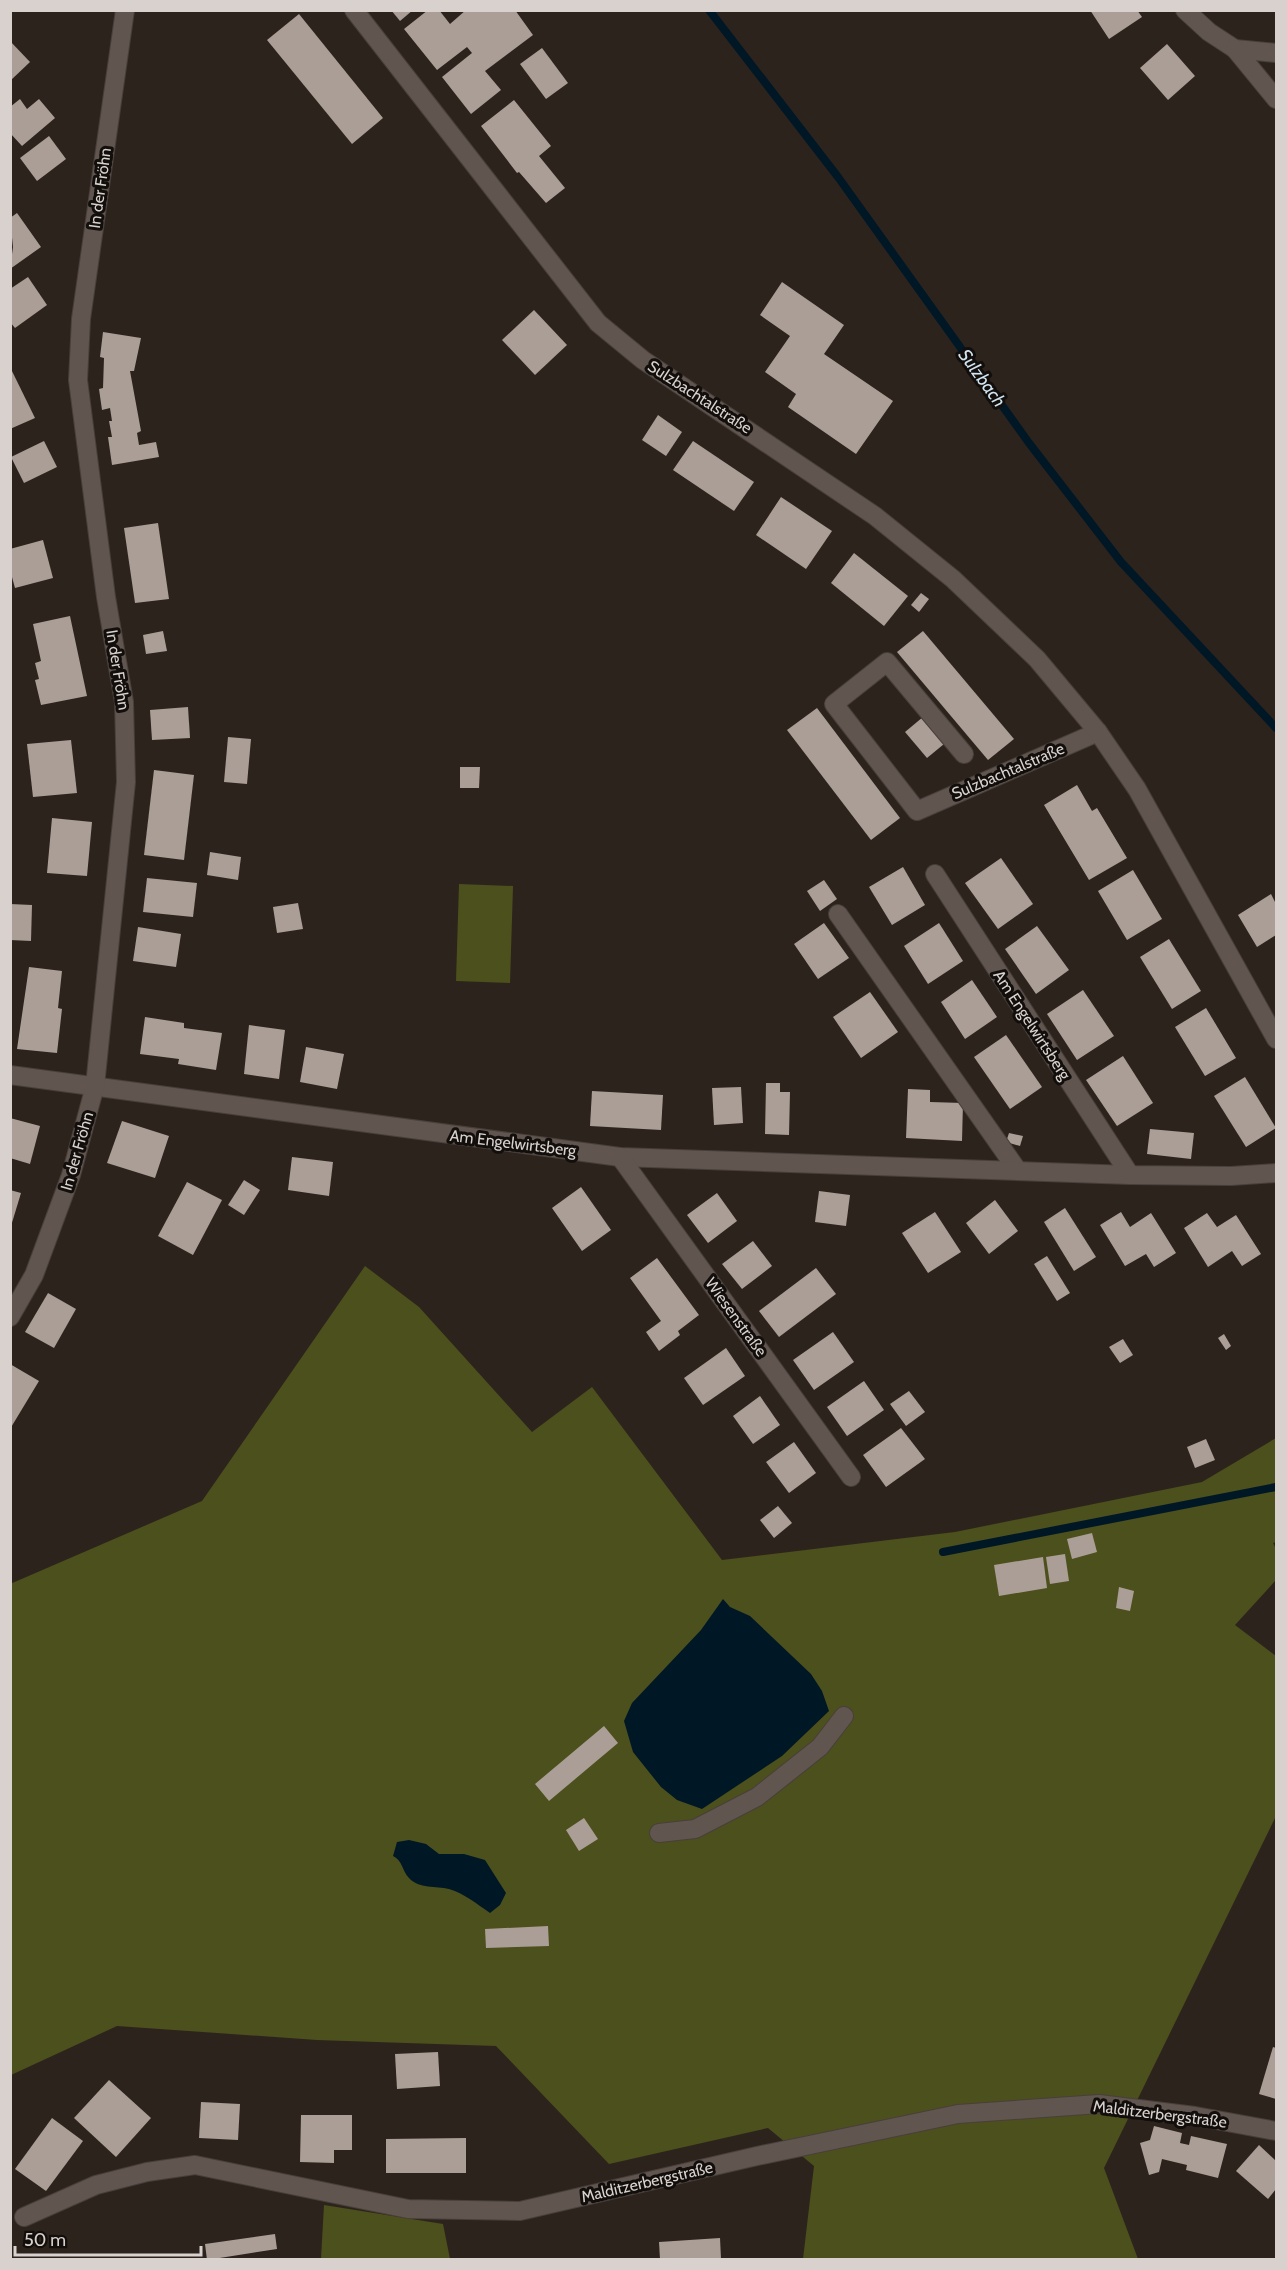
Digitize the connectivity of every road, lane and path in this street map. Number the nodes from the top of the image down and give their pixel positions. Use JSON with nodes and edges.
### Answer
{"nodes":[{"id":1,"x":125,"y":10,"type":"edge"},
{"id":2,"x":354,"y":10,"type":"edge"},
{"id":3,"x":1185,"y":10,"type":"edge"},
{"id":4,"x":1235,"y":49,"type":"junction"},
{"id":5,"x":1276,"y":53,"type":"edge"},
{"id":6,"x":1276,"y":99,"type":"edge"},
{"id":7,"x":1098,"y":732,"type":"junction"},
{"id":8,"x":964,"y":754,"type":"dead end"},
{"id":9,"x":935,"y":874,"type":"dead end"},
{"id":10,"x":838,"y":914,"type":"dead end"},
{"id":11,"x":1276,"y":1039,"type":"edge"},
{"id":12,"x":10,"y":1075,"type":"edge"},
{"id":13,"x":95,"y":1086,"type":"junction"},
{"id":14,"x":620,"y":1157,"type":"junction"},
{"id":15,"x":1018,"y":1171,"type":"junction"},
{"id":16,"x":1276,"y":1173,"type":"edge"},
{"id":17,"x":1130,"y":1175,"type":"junction"},
{"id":18,"x":10,"y":1317,"type":"edge"},
{"id":19,"x":851,"y":1477,"type":"dead end"},
{"id":20,"x":844,"y":1716,"type":"dead end"},
{"id":21,"x":659,"y":1833,"type":"dead end"},
{"id":22,"x":1276,"y":2131,"type":"edge"},
{"id":23,"x":24,"y":2217,"type":"dead end"}],
"edges":[{"from":1,"to":13,"type":"street","name":"In der Fröhn"},
{"from":2,"to":7,"type":"street","name":"Sulzbachtalstraße"},
{"from":3,"to":4,"type":"street"},
{"from":4,"to":5,"type":"street"},
{"from":4,"to":6,"type":"street"},
{"from":7,"to":8,"type":"street","name":"Sulzbachtalstraße"},
{"from":7,"to":11,"type":"street","name":"Sulzbachtalstraße"},
{"from":9,"to":17,"type":"street","name":"Am Engelwirtsberg"},
{"from":10,"to":15,"type":"street"},
{"from":12,"to":13,"type":"street","name":"Am Engelwirtsberg"},
{"from":13,"to":14,"type":"street","name":"Am Engelwirtsberg"},
{"from":13,"to":18,"type":"street","name":"In der Fröhn"},
{"from":14,"to":15,"type":"street","name":"Am Engelwirtsberg"},
{"from":14,"to":19,"type":"street","name":"Wiesenstraße"},
{"from":15,"to":17,"type":"street","name":"Am Engelwirtsberg"},
{"from":16,"to":17,"type":"street","name":"Am Engelwirtsberg"},
{"from":20,"to":21,"type":"street"},
{"from":22,"to":23,"type":"street","name":"Malditzerbergstraße"}]}
